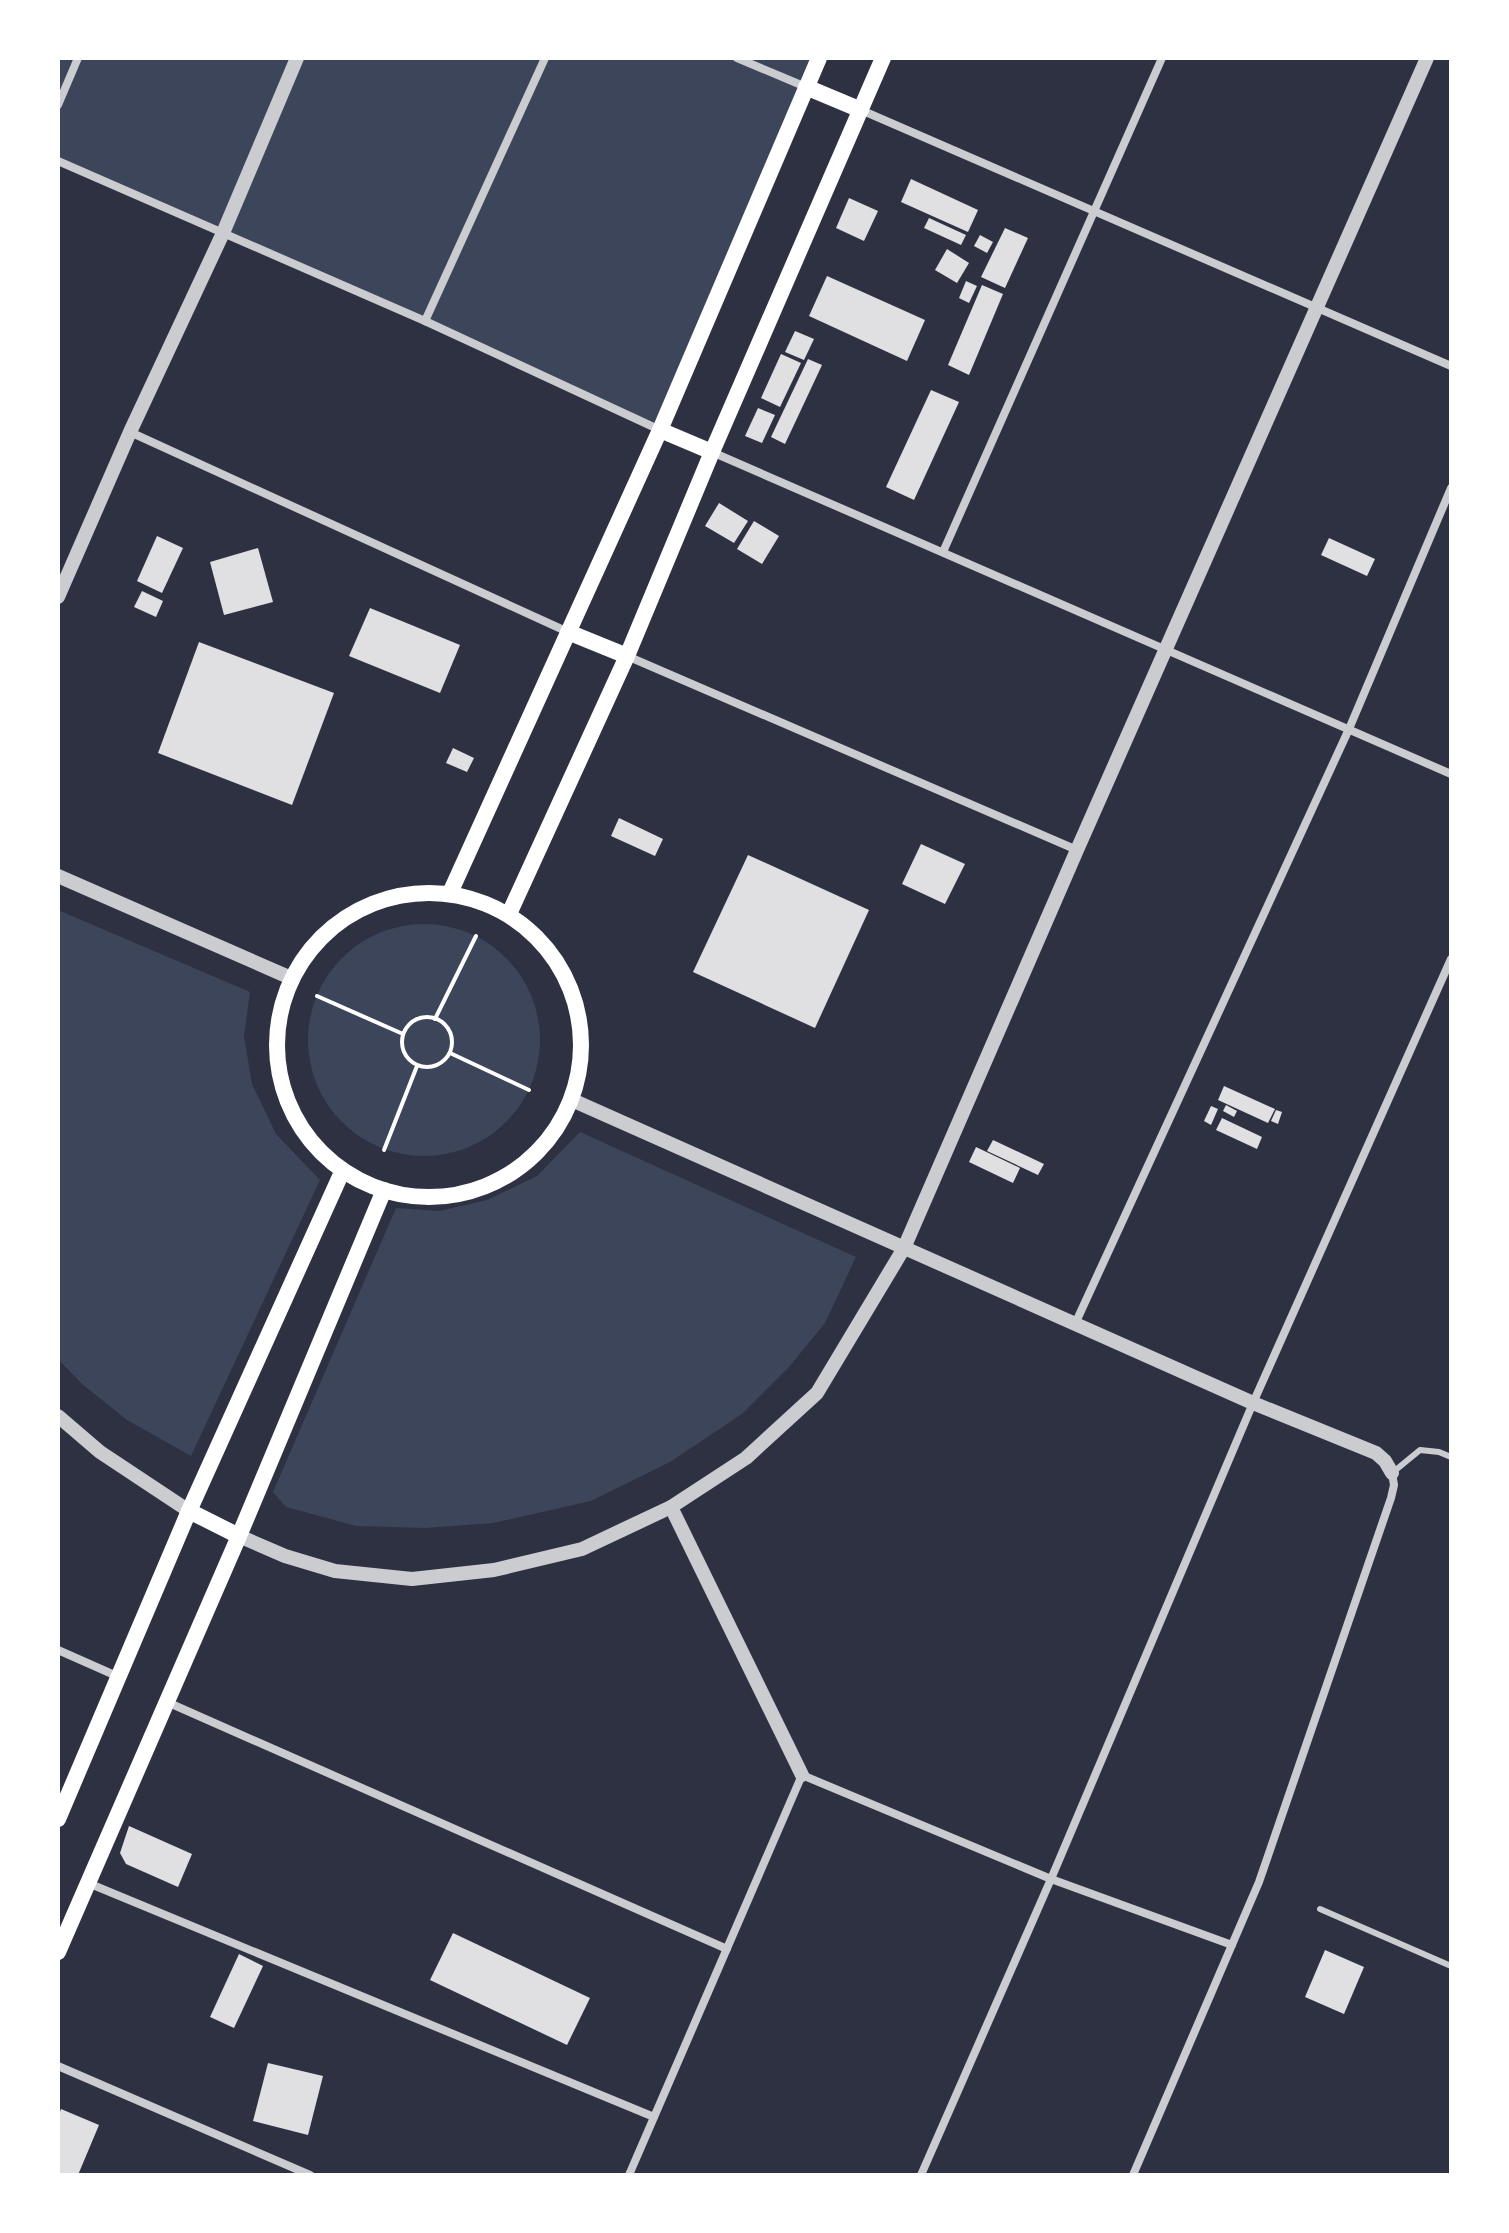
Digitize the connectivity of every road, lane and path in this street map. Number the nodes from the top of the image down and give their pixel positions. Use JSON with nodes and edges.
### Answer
{"nodes":[{"id":1,"x":78,"y":58,"type":"edge"},
{"id":2,"x":297,"y":58,"type":"edge"},
{"id":3,"x":545,"y":58,"type":"edge"},
{"id":4,"x":737,"y":58,"type":"edge"},
{"id":5,"x":819,"y":58,"type":"edge"},
{"id":6,"x":883,"y":58,"type":"edge"},
{"id":7,"x":1162,"y":58,"type":"edge"},
{"id":8,"x":1427,"y":58,"type":"edge"},
{"id":9,"x":806,"y":87,"type":"junction"},
{"id":10,"x":58,"y":105,"type":"edge"},
{"id":11,"x":861,"y":110,"type":"junction"},
{"id":12,"x":58,"y":161,"type":"edge"},
{"id":13,"x":1094,"y":212,"type":"junction"},
{"id":14,"x":223,"y":233,"type":"junction"},
{"id":15,"x":1317,"y":308,"type":"junction"},
{"id":16,"x":425,"y":321,"type":"junction"},
{"id":17,"x":1451,"y":366,"type":"edge"},
{"id":18,"x":660,"y":430,"type":"junction"},
{"id":19,"x":130,"y":432,"type":"junction"},
{"id":20,"x":712,"y":452,"type":"junction"},
{"id":21,"x":1451,"y":488,"type":"edge"},
{"id":22,"x":943,"y":552,"type":"junction"},
{"id":23,"x":58,"y":597,"type":"edge"},
{"id":24,"x":568,"y":632,"type":"junction"},
{"id":25,"x":1166,"y":650,"type":"junction"},
{"id":26,"x":627,"y":656,"type":"junction"},
{"id":27,"x":1349,"y":729,"type":"junction"},
{"id":28,"x":1451,"y":774,"type":"edge"},
{"id":29,"x":1077,"y":850,"type":"junction"},
{"id":30,"x":58,"y":876,"type":"edge"},
{"id":31,"x":450,"y":893,"type":"junction"},
{"id":32,"x":509,"y":914,"type":"junction"},
{"id":33,"x":476,"y":936,"type":"dead end"},
{"id":34,"x":1451,"y":959,"type":"edge"},
{"id":35,"x":291,"y":978,"type":"junction"},
{"id":36,"x":317,"y":996,"type":"dead end"},
{"id":37,"x":435,"y":1019,"type":"junction"},
{"id":38,"x":403,"y":1034,"type":"junction"},
{"id":39,"x":450,"y":1053,"type":"junction"},
{"id":40,"x":417,"y":1066,"type":"junction"},
{"id":41,"x":529,"y":1090,"type":"dead end"},
{"id":42,"x":572,"y":1100,"type":"junction"},
{"id":43,"x":384,"y":1150,"type":"dead end"},
{"id":44,"x":342,"y":1172,"type":"junction"},
{"id":45,"x":384,"y":1190,"type":"junction"},
{"id":46,"x":904,"y":1248,"type":"junction"},
{"id":47,"x":1075,"y":1324,"type":"junction"},
{"id":48,"x":1253,"y":1403,"type":"junction"},
{"id":49,"x":58,"y":1416,"type":"edge"},
{"id":50,"x":1451,"y":1457,"type":"edge"},
{"id":51,"x":1392,"y":1473,"type":"junction"},
{"id":52,"x":671,"y":1507,"type":"junction"},
{"id":53,"x":189,"y":1511,"type":"junction"},
{"id":54,"x":239,"y":1536,"type":"junction"},
{"id":55,"x":58,"y":1650,"type":"edge"},
{"id":56,"x":119,"y":1677,"type":"junction"},
{"id":57,"x":167,"y":1701,"type":"junction"},
{"id":58,"x":802,"y":1775,"type":"junction"},
{"id":59,"x":58,"y":1819,"type":"edge"},
{"id":60,"x":1051,"y":1879,"type":"junction"},
{"id":61,"x":87,"y":1883,"type":"junction"},
{"id":62,"x":1320,"y":1909,"type":"dead end"},
{"id":63,"x":1232,"y":1945,"type":"junction"},
{"id":64,"x":727,"y":1949,"type":"junction"},
{"id":65,"x":58,"y":1952,"type":"edge"},
{"id":66,"x":1451,"y":1966,"type":"edge"},
{"id":67,"x":58,"y":2066,"type":"edge"},
{"id":68,"x":654,"y":2117,"type":"junction"},
{"id":69,"x":310,"y":2175,"type":"edge"},
{"id":70,"x":629,"y":2175,"type":"edge"},
{"id":71,"x":921,"y":2175,"type":"edge"},
{"id":72,"x":1133,"y":2175,"type":"edge"}],
"edges":[{"from":1,"to":10,"type":"street"},
{"from":2,"to":14,"type":"street"},
{"from":3,"to":16,"type":"street"},
{"from":4,"to":9,"type":"street"},
{"from":5,"to":9,"type":"main road"},
{"from":6,"to":11,"type":"main road"},
{"from":7,"to":13,"type":"street"},
{"from":8,"to":15,"type":"street"},
{"from":9,"to":11,"type":"main road"},
{"from":9,"to":18,"type":"main road"},
{"from":11,"to":13,"type":"street"},
{"from":11,"to":20,"type":"main road"},
{"from":12,"to":14,"type":"street"},
{"from":13,"to":15,"type":"street"},
{"from":13,"to":22,"type":"street"},
{"from":14,"to":16,"type":"street"},
{"from":14,"to":19,"type":"street"},
{"from":15,"to":17,"type":"street"},
{"from":15,"to":25,"type":"street"},
{"from":16,"to":18,"type":"street"},
{"from":18,"to":20,"type":"main road"},
{"from":18,"to":24,"type":"main road"},
{"from":19,"to":23,"type":"street"},
{"from":19,"to":24,"type":"street"},
{"from":20,"to":22,"type":"street"},
{"from":20,"to":26,"type":"main road"},
{"from":21,"to":27,"type":"street"},
{"from":22,"to":25,"type":"street"},
{"from":24,"to":26,"type":"main road"},
{"from":24,"to":31,"type":"main road"},
{"from":25,"to":27,"type":"street"},
{"from":25,"to":29,"type":"street"},
{"from":26,"to":29,"type":"street"},
{"from":26,"to":32,"type":"main road"},
{"from":27,"to":28,"type":"street"},
{"from":27,"to":47,"type":"street"},
{"from":29,"to":46,"type":"street"},
{"from":30,"to":35,"type":"street"},
{"from":31,"to":32,"type":"main road"},
{"from":31,"to":35,"type":"main road"},
{"from":32,"to":42,"type":"main road"},
{"from":33,"to":37,"type":"path"},
{"from":34,"to":48,"type":"street"},
{"from":35,"to":44,"type":"main road"},
{"from":36,"to":38,"type":"path"},
{"from":37,"to":38,"type":"path"},
{"from":37,"to":39,"type":"path"},
{"from":38,"to":40,"type":"path"},
{"from":39,"to":40,"type":"path"},
{"from":39,"to":41,"type":"path"},
{"from":40,"to":43,"type":"path"},
{"from":42,"to":45,"type":"main road"},
{"from":42,"to":46,"type":"street"},
{"from":44,"to":45,"type":"main road"},
{"from":44,"to":53,"type":"main road"},
{"from":45,"to":54,"type":"main road"},
{"from":46,"to":47,"type":"street"},
{"from":46,"to":52,"type":"street"},
{"from":47,"to":48,"type":"street"},
{"from":48,"to":51,"type":"street"},
{"from":48,"to":60,"type":"street"},
{"from":49,"to":53,"type":"street"},
{"from":50,"to":51,"type":"lane"},
{"from":51,"to":63,"type":"street"},
{"from":52,"to":54,"type":"street"},
{"from":52,"to":58,"type":"street"},
{"from":53,"to":54,"type":"main road"},
{"from":53,"to":56,"type":"main road"},
{"from":54,"to":57,"type":"main road"},
{"from":55,"to":56,"type":"street"},
{"from":56,"to":59,"type":"main road"},
{"from":57,"to":61,"type":"main road"},
{"from":57,"to":64,"type":"street"},
{"from":58,"to":60,"type":"street"},
{"from":58,"to":64,"type":"street"},
{"from":60,"to":63,"type":"street"},
{"from":60,"to":71,"type":"street"},
{"from":61,"to":65,"type":"main road"},
{"from":61,"to":68,"type":"street"},
{"from":62,"to":66,"type":"lane"},
{"from":63,"to":72,"type":"street"},
{"from":64,"to":68,"type":"street"},
{"from":67,"to":69,"type":"street"},
{"from":68,"to":70,"type":"street"}]}
